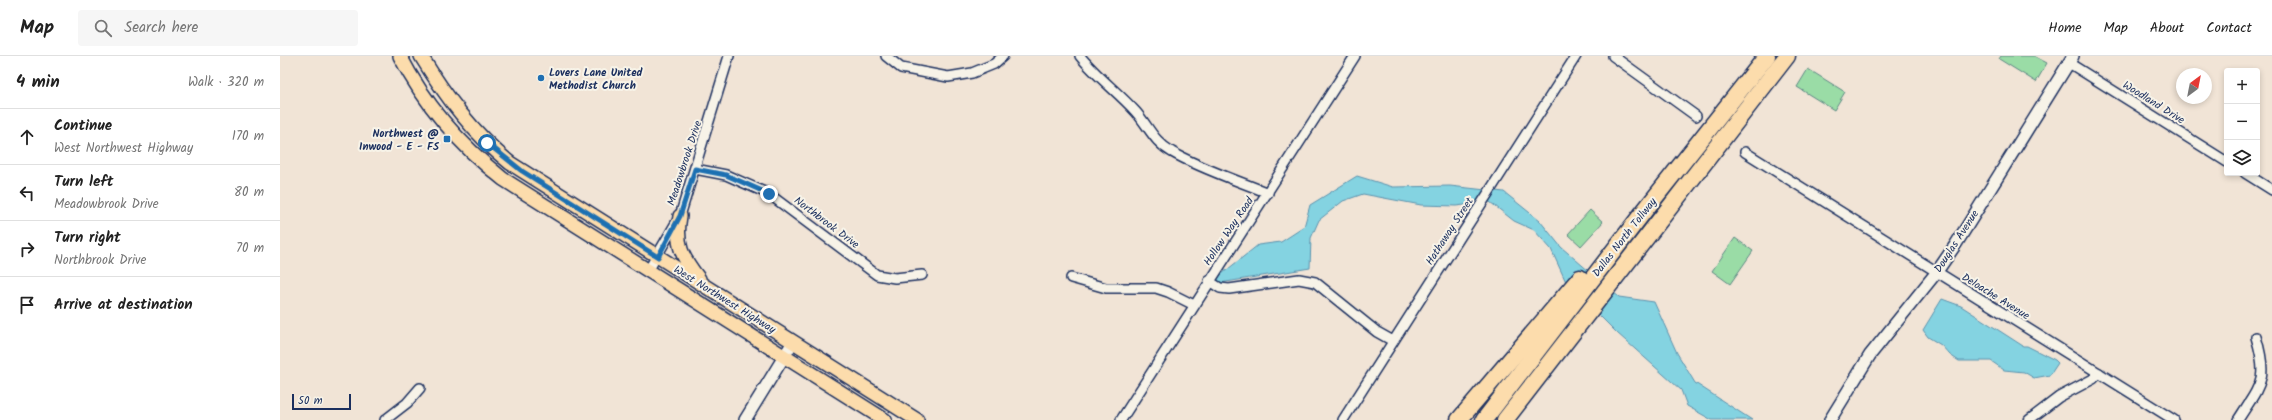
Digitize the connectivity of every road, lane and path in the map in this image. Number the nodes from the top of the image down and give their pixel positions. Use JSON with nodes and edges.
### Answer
{"nodes":[{"id":1,"x":400,"y":56,"type":"edge"},
{"id":2,"x":421,"y":56,"type":"edge"},
{"id":3,"x":729,"y":56,"type":"edge"},
{"id":4,"x":886,"y":56,"type":"edge"},
{"id":5,"x":1003,"y":56,"type":"edge"},
{"id":6,"x":1080,"y":56,"type":"edge"},
{"id":7,"x":1355,"y":56,"type":"edge"},
{"id":8,"x":1576,"y":56,"type":"edge"},
{"id":9,"x":1614,"y":56,"type":"edge"},
{"id":10,"x":1767,"y":56,"type":"edge"},
{"id":11,"x":1787,"y":56,"type":"edge"},
{"id":12,"x":2071,"y":60,"type":"edge"},
{"id":13,"x":1696,"y":116,"type":"dead end"},
{"id":14,"x":1745,"y":152,"type":"dead end"},
{"id":15,"x":2224,"y":160,"type":"edge"},
{"id":16,"x":695,"y":169,"type":"junction"},
{"id":17,"x":522,"y":171,"type":"junction"},
{"id":18,"x":2250,"y":176,"type":"edge"},
{"id":19,"x":511,"y":185,"type":"junction"},
{"id":20,"x":2272,"y":190,"type":"edge"},
{"id":21,"x":1268,"y":193,"type":"junction"},
{"id":22,"x":1645,"y":210,"type":"junction"},
{"id":23,"x":680,"y":216,"type":"junction"},
{"id":24,"x":658,"y":257,"type":"junction"},
{"id":25,"x":648,"y":271,"type":"junction"},
{"id":26,"x":1936,"y":273,"type":"junction"},
{"id":27,"x":922,"y":275,"type":"dead end"},
{"id":28,"x":1071,"y":278,"type":"dead end"},
{"id":29,"x":1209,"y":281,"type":"junction"},
{"id":30,"x":703,"y":286,"type":"junction"},
{"id":31,"x":1194,"y":305,"type":"junction"},
{"id":32,"x":2256,"y":337,"type":"dead end"},
{"id":33,"x":1393,"y":341,"type":"junction"},
{"id":34,"x":793,"y":342,"type":"junction"},
{"id":35,"x":784,"y":357,"type":"junction"},
{"id":36,"x":2099,"y":373,"type":"junction"},
{"id":37,"x":420,"y":388,"type":"dead end"},
{"id":38,"x":386,"y":420,"type":"edge"},
{"id":39,"x":744,"y":420,"type":"edge"},
{"id":40,"x":885,"y":420,"type":"edge"},
{"id":41,"x":917,"y":420,"type":"edge"},
{"id":42,"x":1122,"y":420,"type":"edge"},
{"id":43,"x":1343,"y":420,"type":"edge"},
{"id":44,"x":1459,"y":420,"type":"edge"},
{"id":45,"x":1484,"y":420,"type":"edge"},
{"id":46,"x":1505,"y":420,"type":"edge"},
{"id":47,"x":1830,"y":420,"type":"edge"},
{"id":48,"x":2029,"y":420,"type":"edge"},
{"id":49,"x":2174,"y":420,"type":"edge"},
{"id":50,"x":2238,"y":420,"type":"edge"}],
"edges":[{"from":1,"to":19,"type":"main road","name":"West Northwest Highway"},
{"from":2,"to":17,"type":"main road","name":"West Northwest Highway"},
{"from":3,"to":16,"type":"street","name":"Meadowbrook Drive"},
{"from":4,"to":5,"type":"street"},
{"from":6,"to":21,"type":"street"},
{"from":7,"to":21,"type":"street","name":"Hollow Way Road"},
{"from":8,"to":33,"type":"street","name":"Hathaway Street"},
{"from":9,"to":13,"type":"street"},
{"from":10,"to":22,"type":"highway","name":"Dallas North Tollway"},
{"from":11,"to":46,"type":"highway","name":"Dallas North Tollway"},
{"from":12,"to":15,"type":"street","name":"Woodland Drive"},
{"from":12,"to":26,"type":"street","name":"Douglas Avenue"},
{"from":14,"to":26,"type":"street","name":"Deloache Avenue"},
{"from":16,"to":23,"type":"street","name":"Meadowbrook Drive"},
{"from":16,"to":27,"type":"street","name":"Northbrook Drive"},
{"from":17,"to":19,"type":"main road"},
{"from":17,"to":24,"type":"main road","name":"West Northwest Highway"},
{"from":18,"to":20,"type":"street"},
{"from":19,"to":25,"type":"main road","name":"West Northwest Highway"},
{"from":21,"to":29,"type":"street","name":"Hollow Way Road"},
{"from":22,"to":44,"type":"highway"},
{"from":22,"to":45,"type":"highway","name":"Dallas North Tollway"},
{"from":23,"to":24,"type":"street","name":"Meadowbrook Drive"},
{"from":23,"to":30,"type":"main road"},
{"from":24,"to":25,"type":"street","name":"Meadowbrook Drive"},
{"from":24,"to":30,"type":"main road","name":"West Northwest Highway"},
{"from":25,"to":35,"type":"main road","name":"West Northwest Highway"},
{"from":26,"to":36,"type":"street","name":"Deloache Avenue"},
{"from":26,"to":47,"type":"street","name":"Douglas Avenue"},
{"from":28,"to":31,"type":"street"},
{"from":29,"to":31,"type":"street","name":"Hollow Way Road"},
{"from":29,"to":33,"type":"street"},
{"from":30,"to":34,"type":"main road","name":"West Northwest Highway"},
{"from":31,"to":42,"type":"street","name":"Hollow Way Road"},
{"from":32,"to":50,"type":"street"},
{"from":33,"to":43,"type":"street","name":"Hathaway Street"},
{"from":34,"to":35,"type":"street"},
{"from":34,"to":41,"type":"main road","name":"West Northwest Highway"},
{"from":35,"to":39,"type":"street"},
{"from":35,"to":40,"type":"main road","name":"West Northwest Highway"},
{"from":36,"to":48,"type":"street"},
{"from":36,"to":49,"type":"street","name":"Deloache Avenue"},
{"from":37,"to":38,"type":"street"}]}
